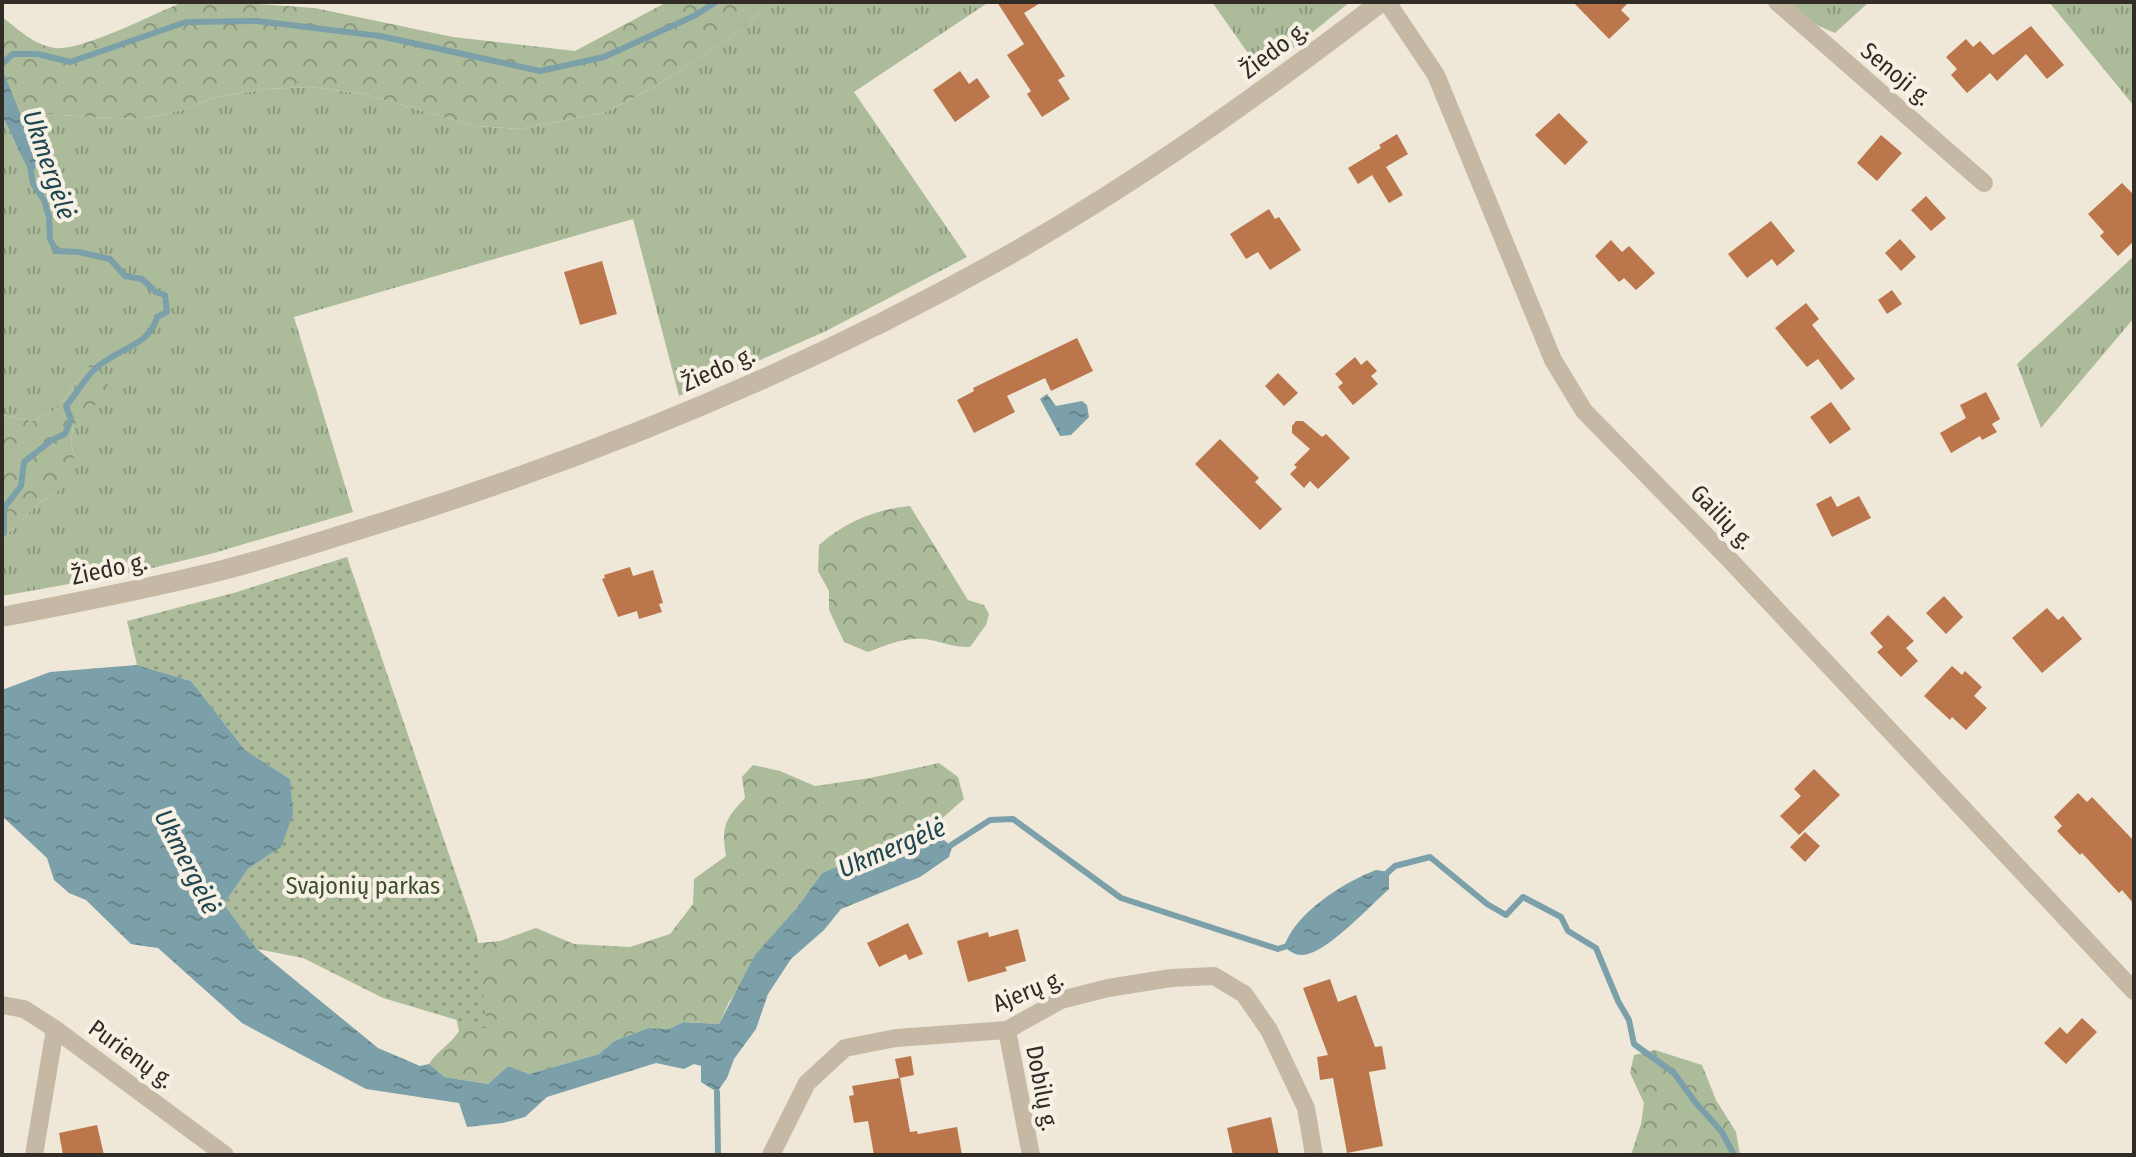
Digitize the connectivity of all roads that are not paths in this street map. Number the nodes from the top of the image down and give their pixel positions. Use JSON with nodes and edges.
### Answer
{"nodes":[{"id":1,"x":1384,"y":2,"type":"edge"},
{"id":2,"x":1777,"y":2,"type":"edge"},
{"id":3,"x":1984,"y":183,"type":"dead end"},
{"id":4,"x":2,"y":617,"type":"edge"},
{"id":5,"x":2134,"y":991,"type":"edge"},
{"id":6,"x":2,"y":1005,"type":"edge"},
{"id":7,"x":55,"y":1029,"type":"junction"},
{"id":8,"x":1007,"y":1030,"type":"junction"},
{"id":9,"x":1312,"y":1146,"type":"edge"},
{"id":10,"x":34,"y":1155,"type":"edge"},
{"id":11,"x":225,"y":1155,"type":"edge"},
{"id":12,"x":771,"y":1155,"type":"edge"},
{"id":13,"x":1031,"y":1155,"type":"edge"}],
"edges":[{"from":1,"to":4,"type":"street","name":"Žiedo g."},
{"from":1,"to":5,"type":"street","name":"Gailių g."},
{"from":2,"to":3,"type":"street","name":"Senoji g."},
{"from":6,"to":7,"type":"street","name":"Purienų g."},
{"from":7,"to":10,"type":"street"},
{"from":7,"to":11,"type":"street","name":"Purienų g."},
{"from":8,"to":9,"type":"street","name":"Ajerų g."},
{"from":8,"to":12,"type":"street","name":"Ajerų g."},
{"from":8,"to":13,"type":"street","name":"Dobilų g."}]}
